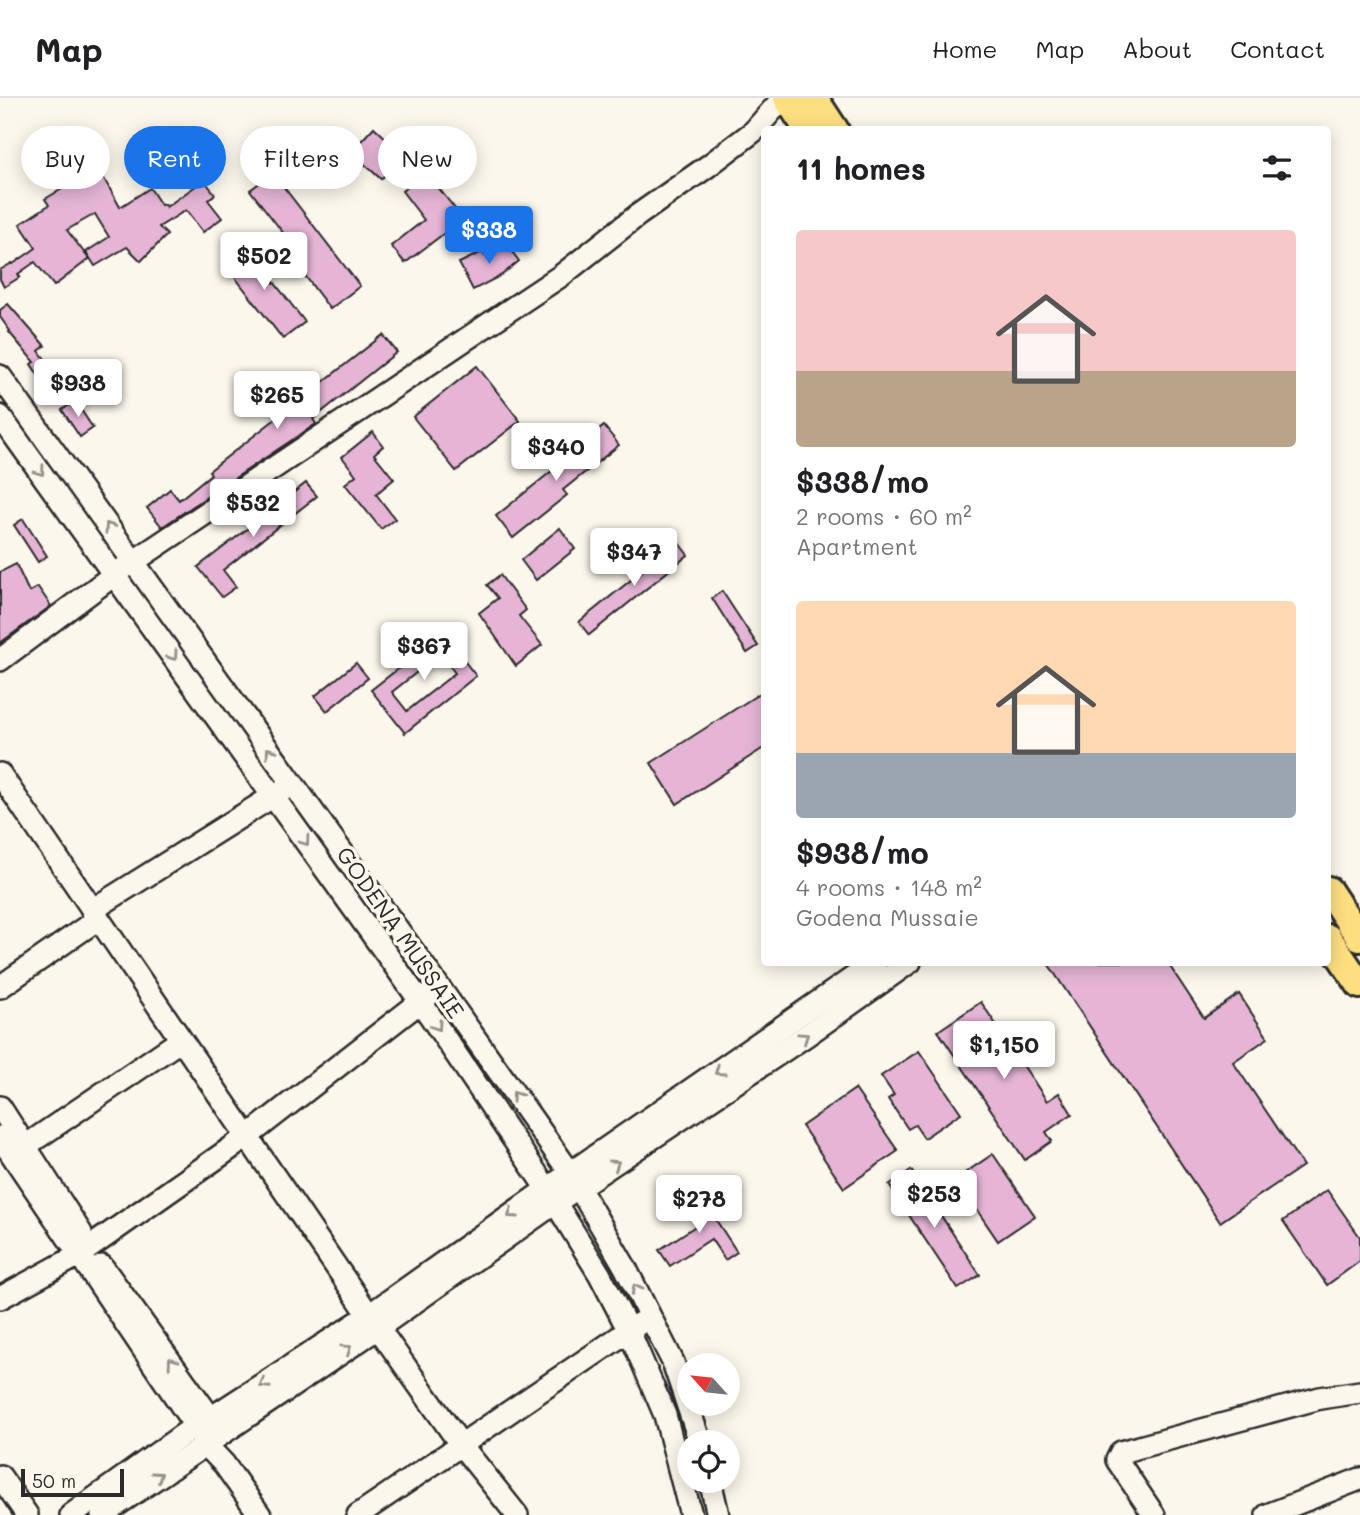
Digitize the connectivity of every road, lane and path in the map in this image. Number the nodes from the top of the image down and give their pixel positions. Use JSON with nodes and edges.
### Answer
{"nodes":[{"id":1,"x":785,"y":98,"type":"edge"},
{"id":2,"x":814,"y":98,"type":"edge"},
{"id":3,"x":804,"y":126,"type":"edge"},
{"id":4,"x":832,"y":126,"type":"edge"},
{"id":5,"x":0,"y":376,"type":"edge"},
{"id":6,"x":0,"y":416,"type":"edge"},
{"id":7,"x":134,"y":563,"type":"junction"},
{"id":8,"x":115,"y":574,"type":"junction"},
{"id":9,"x":0,"y":660,"type":"edge"},
{"id":10,"x":293,"y":784,"type":"junction"},
{"id":11,"x":4,"y":788,"type":"edge"},
{"id":12,"x":273,"y":797,"type":"junction"},
{"id":13,"x":1331,"y":894,"type":"edge"},
{"id":14,"x":95,"y":914,"type":"junction"},
{"id":15,"x":1360,"y":937,"type":"edge"},
{"id":16,"x":1331,"y":942,"type":"edge"},
{"id":17,"x":871,"y":966,"type":"edge"},
{"id":18,"x":904,"y":966,"type":"edge"},
{"id":19,"x":1360,"y":985,"type":"edge"},
{"id":20,"x":0,"y":987,"type":"edge"},
{"id":21,"x":439,"y":987,"type":"junction"},
{"id":22,"x":420,"y":1001,"type":"junction"},
{"id":23,"x":181,"y":1040,"type":"junction"},
{"id":24,"x":0,"y":1107,"type":"edge"},
{"id":25,"x":248,"y":1136,"type":"junction"},
{"id":26,"x":9,"y":1150,"type":"edge"},
{"id":27,"x":575,"y":1181,"type":"junction"},
{"id":28,"x":551,"y":1196,"type":"junction"},
{"id":29,"x":84,"y":1251,"type":"junction"},
{"id":30,"x":0,"y":1298,"type":"edge"},
{"id":31,"x":650,"y":1317,"type":"junction"},
{"id":32,"x":374,"y":1322,"type":"junction"},
{"id":33,"x":629,"y":1331,"type":"junction"},
{"id":34,"x":1360,"y":1392,"type":"edge"},
{"id":35,"x":208,"y":1430,"type":"junction"},
{"id":36,"x":696,"y":1430,"type":"edge"},
{"id":37,"x":461,"y":1444,"type":"junction"},
{"id":38,"x":0,"y":1476,"type":"edge"},
{"id":39,"x":1360,"y":1479,"type":"edge"},
{"id":40,"x":713,"y":1493,"type":"edge"},
{"id":41,"x":27,"y":1515,"type":"edge"},
{"id":42,"x":71,"y":1515,"type":"edge"},
{"id":43,"x":102,"y":1515,"type":"edge"},
{"id":44,"x":260,"y":1515,"type":"edge"},
{"id":45,"x":358,"y":1515,"type":"edge"},
{"id":46,"x":517,"y":1515,"type":"edge"},
{"id":47,"x":691,"y":1515,"type":"edge"},
{"id":48,"x":718,"y":1515,"type":"edge"},
{"id":49,"x":1154,"y":1515,"type":"edge"},
{"id":50,"x":1267,"y":1515,"type":"edge"}],
"edges":[{"from":1,"to":3,"type":"main road"},
{"from":1,"to":7,"type":"street"},
{"from":2,"to":4,"type":"main road"},
{"from":7,"to":5,"type":"street","name":"GODENA MUSSAIE","one_way":true},
{"from":6,"to":8,"type":"street","name":"GODENA MUSSAIE","one_way":true},
{"from":7,"to":8,"type":"street"},
{"from":10,"to":7,"type":"street","name":"GODENA MUSSAIE","one_way":true},
{"from":8,"to":9,"type":"street"},
{"from":8,"to":12,"type":"street","name":"GODENA MUSSAIE","one_way":true},
{"from":10,"to":12,"type":"street"},
{"from":10,"to":21,"type":"street","name":"GODENA MUSSAIE"},
{"from":11,"to":14,"type":"street"},
{"from":12,"to":14,"type":"street"},
{"from":12,"to":22,"type":"street","name":"GODENA MUSSAIE","one_way":true},
{"from":13,"to":15,"type":"main road"},
{"from":14,"to":20,"type":"street"},
{"from":14,"to":23,"type":"street"},
{"from":16,"to":19,"type":"main road"},
{"from":17,"to":27,"type":"street","one_way":true},
{"from":27,"to":18,"type":"street","one_way":true},
{"from":21,"to":22,"type":"street"},
{"from":27,"to":21,"type":"street","name":"GODENA MUSSAIE","one_way":true},
{"from":22,"to":25,"type":"street"},
{"from":22,"to":28,"type":"street","name":"GODENA MUSSAIE","one_way":true},
{"from":23,"to":25,"type":"street"},
{"from":23,"to":26,"type":"street"},
{"from":24,"to":26,"type":"street"},
{"from":25,"to":29,"type":"street"},
{"from":25,"to":32,"type":"street"},
{"from":26,"to":29,"type":"street"},
{"from":27,"to":28,"type":"street"},
{"from":31,"to":27,"type":"street","name":"GODENA MUSSAIE","one_way":true},
{"from":28,"to":32,"type":"street"},
{"from":28,"to":33,"type":"street","name":"GODENA MUSSAIE"},
{"from":29,"to":30,"type":"street"},
{"from":29,"to":35,"type":"street"},
{"from":31,"to":33,"type":"street"},
{"from":31,"to":36,"type":"street","name":"GODENA MUSSAIE"},
{"from":32,"to":35,"type":"street"},
{"from":32,"to":37,"type":"street"},
{"from":33,"to":37,"type":"street"},
{"from":33,"to":47,"type":"street","name":"GODENA MUSSAIE"},
{"from":34,"to":49,"type":"street"},
{"from":35,"to":42,"type":"street"},
{"from":43,"to":35,"type":"street","one_way":true},
{"from":35,"to":44,"type":"street"},
{"from":37,"to":45,"type":"street"},
{"from":37,"to":46,"type":"street"},
{"from":38,"to":41,"type":"street"},
{"from":39,"to":50,"type":"street"},
{"from":40,"to":48,"type":"street"}]}
